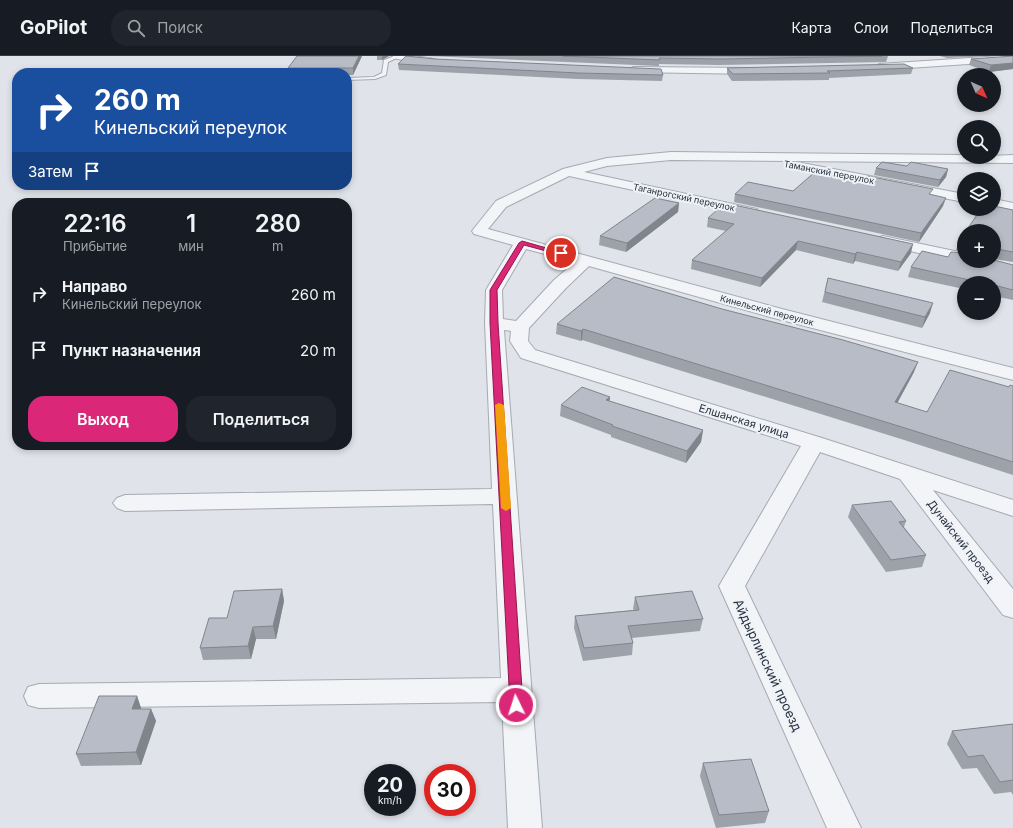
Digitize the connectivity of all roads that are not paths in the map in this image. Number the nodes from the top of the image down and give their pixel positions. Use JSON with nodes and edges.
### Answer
{"nodes":[{"id":1,"x":397,"y":56,"type":"edge"},
{"id":2,"x":924,"y":56,"type":"edge"},
{"id":3,"x":1013,"y":58,"type":"edge"},
{"id":4,"x":443,"y":62,"type":"edge"},
{"id":5,"x":943,"y":64,"type":"junction"},
{"id":6,"x":871,"y":67,"type":"edge"},
{"id":7,"x":620,"y":70,"type":"edge"},
{"id":8,"x":767,"y":70,"type":"edge"},
{"id":9,"x":352,"y":79,"type":"edge"},
{"id":10,"x":766,"y":157,"type":"junction"},
{"id":11,"x":1013,"y":158,"type":"edge"},
{"id":12,"x":568,"y":172,"type":"junction"},
{"id":13,"x":957,"y":197,"type":"edge"},
{"id":14,"x":1001,"y":204,"type":"edge"},
{"id":15,"x":1013,"y":207,"type":"edge"},
{"id":16,"x":762,"y":214,"type":"edge"},
{"id":17,"x":871,"y":238,"type":"edge"},
{"id":18,"x":522,"y":243,"type":"junction"},
{"id":19,"x":957,"y":256,"type":"edge"},
{"id":20,"x":587,"y":260,"type":"junction"},
{"id":21,"x":494,"y":323,"type":"junction"},
{"id":22,"x":520,"y":327,"type":"junction"},
{"id":23,"x":1013,"y":374,"type":"edge"},
{"id":24,"x":814,"y":443,"type":"junction"},
{"id":25,"x":908,"y":474,"type":"junction"},
{"id":26,"x":505,"y":496,"type":"junction"},
{"id":27,"x":125,"y":503,"type":"dead end"},
{"id":28,"x":1013,"y":508,"type":"edge"},
{"id":29,"x":1013,"y":608,"type":"edge"},
{"id":30,"x":515,"y":690,"type":"junction"},
{"id":31,"x":39,"y":696,"type":"dead end"},
{"id":32,"x":525,"y":828,"type":"edge"},
{"id":33,"x":844,"y":828,"type":"edge"}],
"edges":[{"from":1,"to":4,"type":"street"},
{"from":1,"to":9,"type":"lane"},
{"from":2,"to":5,"type":"street"},
{"from":3,"to":5,"type":"street"},
{"from":5,"to":6,"type":"street"},
{"from":7,"to":8,"type":"street"},
{"from":10,"to":11,"type":"street"},
{"from":10,"to":12,"type":"street"},
{"from":10,"to":13,"type":"street","name":"Таманский переулок"},
{"from":12,"to":16,"type":"street","name":"Таганрогский переулок"},
{"from":12,"to":18,"type":"street","name":"Кинельский переулок"},
{"from":14,"to":15,"type":"street"},
{"from":17,"to":19,"type":"street"},
{"from":18,"to":20,"type":"street","name":"Кинельский переулок"},
{"from":18,"to":21,"type":"street"},
{"from":20,"to":22,"type":"street"},
{"from":20,"to":23,"type":"street","name":"Кинельский переулок"},
{"from":21,"to":22,"type":"street"},
{"from":21,"to":26,"type":"street"},
{"from":22,"to":24,"type":"street","name":"Елшанская улица"},
{"from":24,"to":25,"type":"street","name":"Елшанская улица"},
{"from":24,"to":33,"type":"street","name":"Айдырлинский проезд"},
{"from":25,"to":28,"type":"street","name":"Елшанская улица"},
{"from":25,"to":29,"type":"street","name":"Дунайский проезд"},
{"from":26,"to":27,"type":"street"},
{"from":26,"to":30,"type":"street"},
{"from":30,"to":31,"type":"street"},
{"from":30,"to":32,"type":"street"}]}
